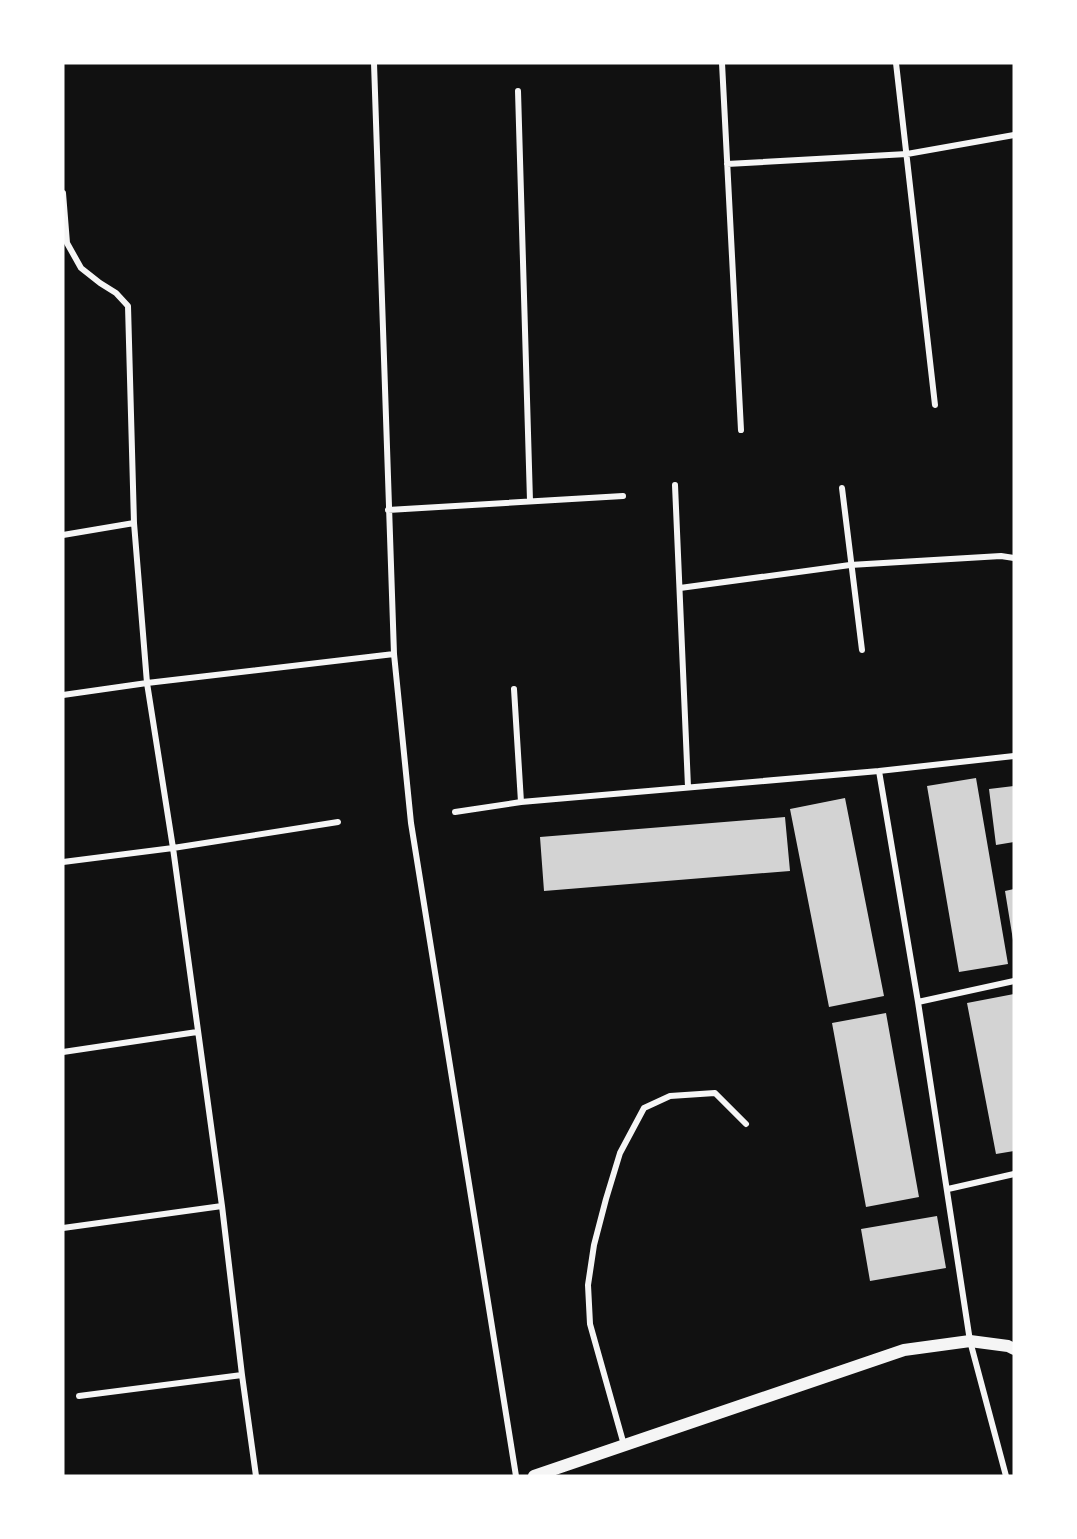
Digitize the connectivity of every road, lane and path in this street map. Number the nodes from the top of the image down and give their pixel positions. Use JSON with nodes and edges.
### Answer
{"nodes":[{"id":1,"x":374,"y":63,"type":"edge"},
{"id":2,"x":722,"y":63,"type":"edge"},
{"id":3,"x":896,"y":63,"type":"edge"},
{"id":4,"x":518,"y":91,"type":"dead end"},
{"id":5,"x":1014,"y":135,"type":"edge"},
{"id":6,"x":907,"y":154,"type":"junction"},
{"id":7,"x":727,"y":164,"type":"junction"},
{"id":8,"x":63,"y":193,"type":"edge"},
{"id":9,"x":935,"y":405,"type":"dead end"},
{"id":10,"x":741,"y":430,"type":"dead end"},
{"id":11,"x":675,"y":485,"type":"dead end"},
{"id":12,"x":842,"y":488,"type":"dead end"},
{"id":13,"x":623,"y":496,"type":"dead end"},
{"id":14,"x":530,"y":501,"type":"junction"},
{"id":15,"x":388,"y":510,"type":"junction"},
{"id":16,"x":134,"y":523,"type":"junction"},
{"id":17,"x":63,"y":535,"type":"edge"},
{"id":18,"x":1014,"y":558,"type":"edge"},
{"id":19,"x":850,"y":565,"type":"junction"},
{"id":20,"x":680,"y":588,"type":"junction"},
{"id":21,"x":862,"y":650,"type":"dead end"},
{"id":22,"x":394,"y":654,"type":"junction"},
{"id":23,"x":147,"y":682,"type":"junction"},
{"id":24,"x":514,"y":689,"type":"dead end"},
{"id":25,"x":63,"y":695,"type":"edge"},
{"id":26,"x":1014,"y":756,"type":"edge"},
{"id":27,"x":879,"y":771,"type":"junction"},
{"id":28,"x":688,"y":787,"type":"junction"},
{"id":29,"x":521,"y":802,"type":"junction"},
{"id":30,"x":455,"y":812,"type":"dead end"},
{"id":31,"x":339,"y":822,"type":"dead end"},
{"id":32,"x":173,"y":849,"type":"junction"},
{"id":33,"x":63,"y":862,"type":"edge"},
{"id":34,"x":1014,"y":981,"type":"edge"},
{"id":35,"x":918,"y":1002,"type":"junction"},
{"id":36,"x":197,"y":1032,"type":"junction"},
{"id":37,"x":63,"y":1052,"type":"edge"},
{"id":38,"x":746,"y":1124,"type":"dead end"},
{"id":39,"x":1014,"y":1174,"type":"edge"},
{"id":40,"x":948,"y":1189,"type":"junction"},
{"id":41,"x":222,"y":1206,"type":"junction"},
{"id":42,"x":63,"y":1228,"type":"edge"},
{"id":43,"x":970,"y":1341,"type":"junction"},
{"id":44,"x":1014,"y":1349,"type":"edge"},
{"id":45,"x":242,"y":1375,"type":"junction"},
{"id":46,"x":79,"y":1396,"type":"dead end"},
{"id":47,"x":624,"y":1445,"type":"junction"},
{"id":48,"x":256,"y":1476,"type":"edge"},
{"id":49,"x":516,"y":1476,"type":"edge"},
{"id":50,"x":534,"y":1476,"type":"edge"},
{"id":51,"x":1006,"y":1476,"type":"edge"}],
"edges":[{"from":1,"to":15,"type":"street"},
{"from":2,"to":7,"type":"street"},
{"from":3,"to":6,"type":"street"},
{"from":4,"to":14,"type":"street"},
{"from":5,"to":6,"type":"street"},
{"from":6,"to":7,"type":"street"},
{"from":6,"to":9,"type":"street"},
{"from":7,"to":10,"type":"street"},
{"from":8,"to":16,"type":"street"},
{"from":11,"to":20,"type":"street"},
{"from":12,"to":19,"type":"street"},
{"from":13,"to":14,"type":"street"},
{"from":14,"to":15,"type":"street"},
{"from":15,"to":22,"type":"street"},
{"from":16,"to":17,"type":"street"},
{"from":16,"to":23,"type":"street"},
{"from":18,"to":19,"type":"street"},
{"from":19,"to":20,"type":"street"},
{"from":19,"to":21,"type":"street"},
{"from":20,"to":28,"type":"street"},
{"from":22,"to":23,"type":"street"},
{"from":22,"to":49,"type":"street"},
{"from":23,"to":25,"type":"street"},
{"from":23,"to":32,"type":"street"},
{"from":24,"to":29,"type":"street"},
{"from":26,"to":27,"type":"street"},
{"from":27,"to":28,"type":"street"},
{"from":27,"to":35,"type":"street"},
{"from":28,"to":29,"type":"street"},
{"from":29,"to":30,"type":"street"},
{"from":31,"to":32,"type":"street"},
{"from":32,"to":33,"type":"street"},
{"from":32,"to":36,"type":"street"},
{"from":34,"to":35,"type":"street"},
{"from":35,"to":40,"type":"street"},
{"from":36,"to":37,"type":"street"},
{"from":36,"to":41,"type":"street"},
{"from":38,"to":47,"type":"street"},
{"from":39,"to":40,"type":"street"},
{"from":40,"to":43,"type":"street"},
{"from":41,"to":42,"type":"street"},
{"from":41,"to":45,"type":"street"},
{"from":43,"to":44,"type":"main road"},
{"from":43,"to":47,"type":"main road"},
{"from":43,"to":51,"type":"street"},
{"from":45,"to":46,"type":"street"},
{"from":45,"to":48,"type":"street"},
{"from":47,"to":50,"type":"main road"}]}
